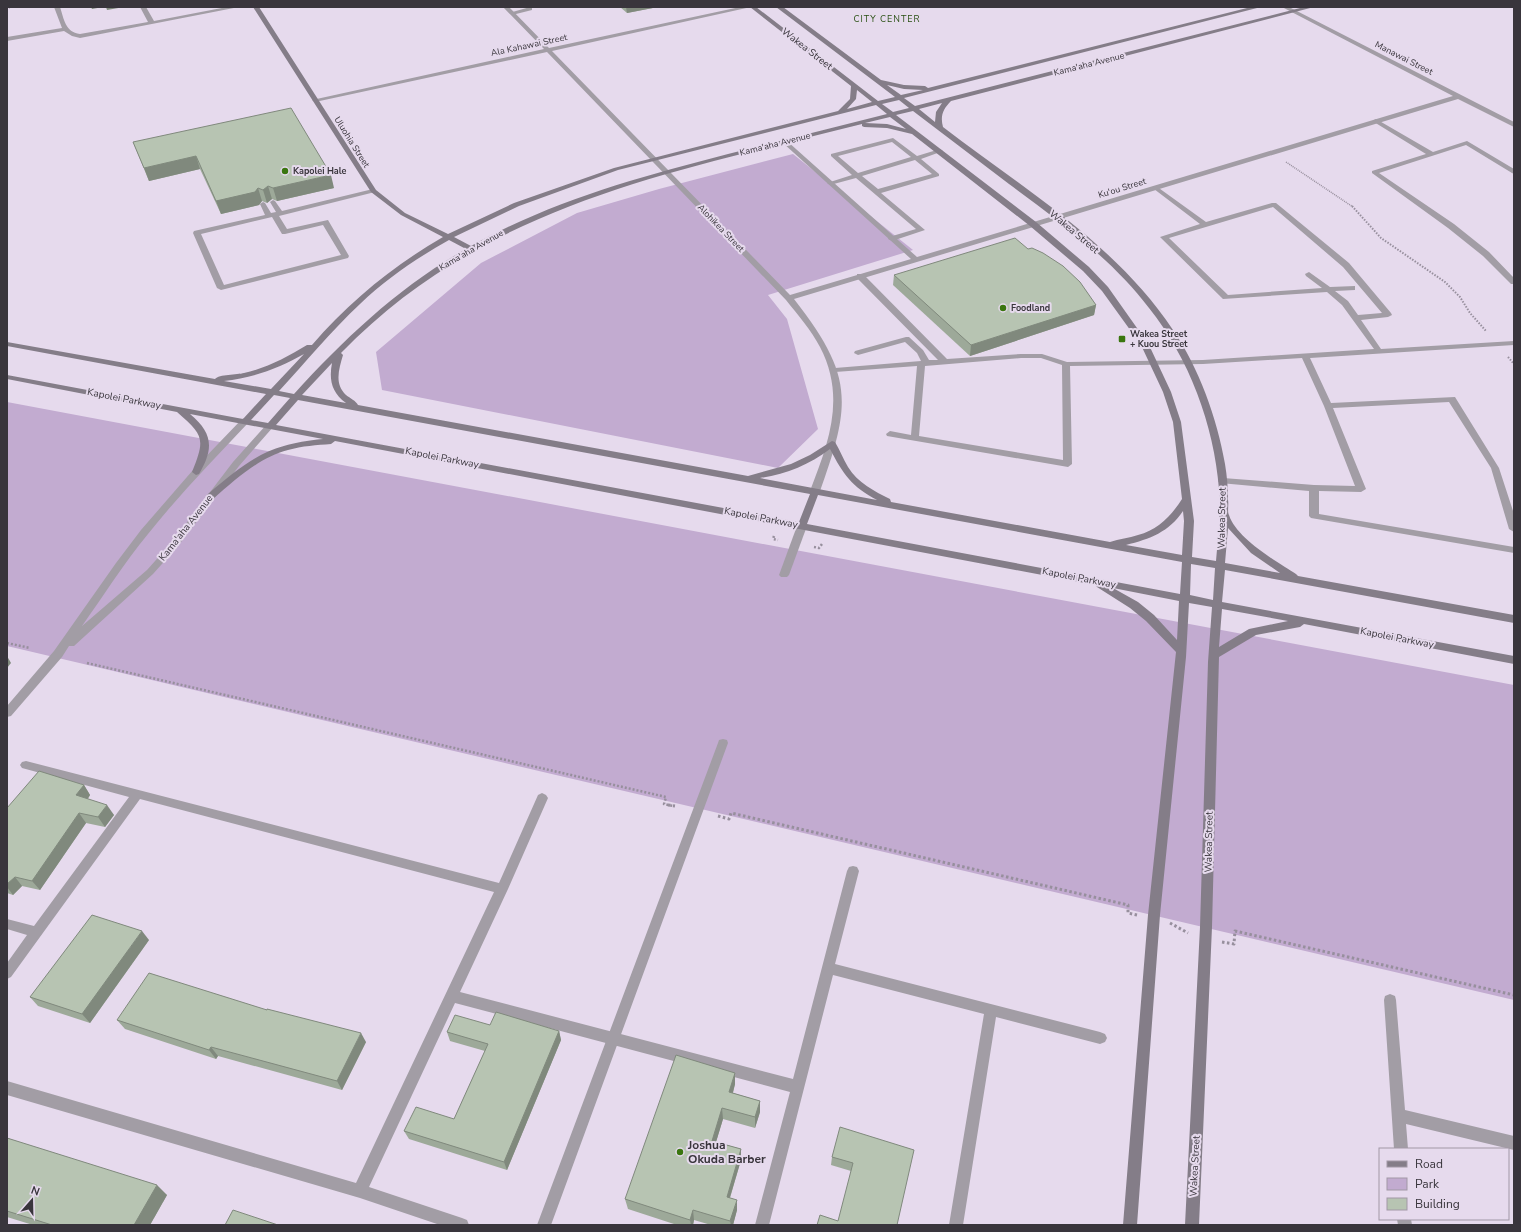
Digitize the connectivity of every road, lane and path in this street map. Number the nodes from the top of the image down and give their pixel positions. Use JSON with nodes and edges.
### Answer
{"nodes":[{"id":1,"x":13,"y":7,"type":"edge"},
{"id":2,"x":57,"y":7,"type":"edge"},
{"id":3,"x":143,"y":7,"type":"edge"},
{"id":4,"x":236,"y":7,"type":"edge"},
{"id":5,"x":256,"y":7,"type":"edge"},
{"id":6,"x":520,"y":7,"type":"edge"},
{"id":7,"x":748,"y":7,"type":"edge"},
{"id":8,"x":753,"y":7,"type":"edge"},
{"id":9,"x":778,"y":7,"type":"edge"},
{"id":10,"x":1258,"y":7,"type":"edge"},
{"id":11,"x":1285,"y":7,"type":"edge"},
{"id":12,"x":1311,"y":7,"type":"edge"},
{"id":13,"x":7,"y":8,"type":"edge"},
{"id":14,"x":530,"y":9,"type":"dead end"},
{"id":15,"x":509,"y":10,"type":"edge"},
{"id":16,"x":1294,"y":11,"type":"junction"},
{"id":17,"x":152,"y":23,"type":"junction"},
{"id":18,"x":65,"y":29,"type":"junction"},
{"id":19,"x":7,"y":39,"type":"edge"},
{"id":20,"x":548,"y":50,"type":"junction"},
{"id":21,"x":878,"y":81,"type":"junction"},
{"id":22,"x":854,"y":86,"type":"junction"},
{"id":23,"x":941,"y":87,"type":"junction"},
{"id":24,"x":1460,"y":96,"type":"junction"},
{"id":25,"x":900,"y":98,"type":"junction"},
{"id":26,"x":315,"y":100,"type":"junction"},
{"id":27,"x":949,"y":100,"type":"junction"},
{"id":28,"x":878,"y":103,"type":"junction"},
{"id":29,"x":914,"y":108,"type":"junction"},
{"id":30,"x":840,"y":113,"type":"junction"},
{"id":31,"x":892,"y":114,"type":"junction"},
{"id":32,"x":1376,"y":122,"type":"junction"},
{"id":33,"x":848,"y":125,"type":"junction"},
{"id":34,"x":1514,"y":125,"type":"edge"},
{"id":35,"x":940,"y":128,"type":"junction"},
{"id":36,"x":921,"y":136,"type":"junction"},
{"id":37,"x":785,"y":142,"type":"junction"},
{"id":38,"x":940,"y":151,"type":"junction"},
{"id":39,"x":1272,"y":153,"type":"junction"},
{"id":40,"x":1432,"y":154,"type":"junction"},
{"id":41,"x":915,"y":158,"type":"junction"},
{"id":42,"x":654,"y":159,"type":"junction"},
{"id":43,"x":666,"y":172,"type":"junction"},
{"id":44,"x":1514,"y":172,"type":"edge"},
{"id":45,"x":856,"y":175,"type":"junction"},
{"id":46,"x":830,"y":182,"type":"junction"},
{"id":47,"x":1156,"y":188,"type":"junction"},
{"id":48,"x":373,"y":191,"type":"junction"},
{"id":49,"x":876,"y":192,"type":"junction"},
{"id":50,"x":273,"y":202,"type":"edge"},
{"id":51,"x":263,"y":204,"type":"edge"},
{"id":52,"x":274,"y":214,"type":"junction"},
{"id":53,"x":1057,"y":217,"type":"junction"},
{"id":54,"x":1033,"y":224,"type":"junction"},
{"id":55,"x":1206,"y":225,"type":"junction"},
{"id":56,"x":448,"y":237,"type":"junction"},
{"id":57,"x":892,"y":239,"type":"junction"},
{"id":58,"x":470,"y":248,"type":"junction"},
{"id":59,"x":916,"y":260,"type":"junction"},
{"id":60,"x":1309,"y":274,"type":"dead end"},
{"id":61,"x":860,"y":276,"type":"junction"},
{"id":62,"x":1514,"y":282,"type":"edge"},
{"id":63,"x":1352,"y":288,"type":"dead end"},
{"id":64,"x":1328,"y":290,"type":"junction"},
{"id":65,"x":789,"y":298,"type":"junction"},
{"id":66,"x":1356,"y":318,"type":"junction"},
{"id":67,"x":316,"y":343,"type":"junction"},
{"id":68,"x":1514,"y":343,"type":"edge"},
{"id":69,"x":7,"y":344,"type":"edge"},
{"id":70,"x":1496,"y":344,"type":"junction"},
{"id":71,"x":341,"y":351,"type":"junction"},
{"id":72,"x":1379,"y":351,"type":"junction"},
{"id":73,"x":858,"y":353,"type":"dead end"},
{"id":74,"x":1304,"y":356,"type":"junction"},
{"id":75,"x":944,"y":362,"type":"junction"},
{"id":76,"x":924,"y":363,"type":"junction"},
{"id":77,"x":1155,"y":363,"type":"junction"},
{"id":78,"x":1188,"y":363,"type":"junction"},
{"id":79,"x":1066,"y":364,"type":"junction"},
{"id":80,"x":1514,"y":364,"type":"edge"},
{"id":81,"x":835,"y":370,"type":"junction"},
{"id":82,"x":7,"y":377,"type":"edge"},
{"id":83,"x":204,"y":380,"type":"junction"},
{"id":84,"x":273,"y":392,"type":"junction"},
{"id":85,"x":297,"y":396,"type":"junction"},
{"id":86,"x":1328,"y":406,"type":"junction"},
{"id":87,"x":357,"y":408,"type":"junction"},
{"id":88,"x":178,"y":409,"type":"junction"},
{"id":89,"x":245,"y":421,"type":"junction"},
{"id":90,"x":270,"y":426,"type":"junction"},
{"id":91,"x":890,"y":434,"type":"dead end"},
{"id":92,"x":915,"y":438,"type":"junction"},
{"id":93,"x":346,"y":440,"type":"junction"},
{"id":94,"x":832,"y":444,"type":"junction"},
{"id":95,"x":196,"y":472,"type":"junction"},
{"id":96,"x":746,"y":479,"type":"junction"},
{"id":97,"x":1223,"y":481,"type":"junction"},
{"id":98,"x":1314,"y":488,"type":"junction"},
{"id":99,"x":815,"y":491,"type":"junction"},
{"id":100,"x":211,"y":496,"type":"junction"},
{"id":101,"x":1186,"y":499,"type":"junction"},
{"id":102,"x":896,"y":506,"type":"junction"},
{"id":103,"x":1224,"y":515,"type":"junction"},
{"id":104,"x":802,"y":526,"type":"junction"},
{"id":105,"x":1514,"y":528,"type":"edge"},
{"id":106,"x":774,"y":536,"type":"dead end"},
{"id":107,"x":778,"y":540,"type":"dead end"},
{"id":108,"x":822,"y":544,"type":"dead end"},
{"id":109,"x":1109,"y":545,"type":"junction"},
{"id":110,"x":814,"y":547,"type":"dead end"},
{"id":111,"x":1514,"y":550,"type":"edge"},
{"id":112,"x":1187,"y":559,"type":"junction"},
{"id":113,"x":1221,"y":565,"type":"junction"},
{"id":114,"x":784,"y":575,"type":"dead end"},
{"id":115,"x":1300,"y":580,"type":"junction"},
{"id":116,"x":1091,"y":581,"type":"junction"},
{"id":117,"x":1185,"y":598,"type":"junction"},
{"id":118,"x":1218,"y":604,"type":"junction"},
{"id":119,"x":1514,"y":619,"type":"edge"},
{"id":120,"x":1308,"y":622,"type":"junction"},
{"id":121,"x":7,"y":643,"type":"edge"},
{"id":122,"x":30,"y":648,"type":"dead end"},
{"id":123,"x":58,"y":654,"type":"junction"},
{"id":124,"x":1181,"y":654,"type":"junction"},
{"id":125,"x":1213,"y":658,"type":"junction"},
{"id":126,"x":1514,"y":660,"type":"edge"},
{"id":127,"x":87,"y":662,"type":"dead end"},
{"id":128,"x":7,"y":713,"type":"edge"},
{"id":129,"x":723,"y":743,"type":"dead end"},
{"id":130,"x":26,"y":765,"type":"dead end"},
{"id":131,"x":137,"y":795,"type":"junction"},
{"id":132,"x":542,"y":798,"type":"dead end"},
{"id":133,"x":675,"y":806,"type":"dead end"},
{"id":134,"x":718,"y":816,"type":"dead end"},
{"id":135,"x":853,"y":871,"type":"dead end"},
{"id":136,"x":502,"y":889,"type":"junction"},
{"id":137,"x":1137,"y":914,"type":"dead end"},
{"id":138,"x":1168,"y":922,"type":"dead end"},
{"id":139,"x":7,"y":924,"type":"edge"},
{"id":140,"x":36,"y":932,"type":"junction"},
{"id":141,"x":1190,"y":934,"type":"dead end"},
{"id":142,"x":1218,"y":941,"type":"dead end"},
{"id":143,"x":828,"y":968,"type":"junction"},
{"id":144,"x":7,"y":973,"type":"edge"},
{"id":145,"x":1514,"y":995,"type":"edge"},
{"id":146,"x":452,"y":996,"type":"junction"},
{"id":147,"x":1390,"y":1000,"type":"dead end"},
{"id":148,"x":991,"y":1010,"type":"junction"},
{"id":149,"x":613,"y":1038,"type":"junction"},
{"id":150,"x":1100,"y":1038,"type":"dead end"},
{"id":151,"x":797,"y":1087,"type":"junction"},
{"id":152,"x":7,"y":1088,"type":"edge"},
{"id":153,"x":1399,"y":1115,"type":"junction"},
{"id":154,"x":1514,"y":1143,"type":"edge"},
{"id":155,"x":1401,"y":1148,"type":"edge"},
{"id":156,"x":360,"y":1191,"type":"junction"},
{"id":157,"x":462,"y":1225,"type":"edge"},
{"id":158,"x":544,"y":1225,"type":"edge"},
{"id":159,"x":762,"y":1225,"type":"edge"},
{"id":160,"x":956,"y":1225,"type":"edge"},
{"id":161,"x":1130,"y":1225,"type":"edge"},
{"id":162,"x":1192,"y":1225,"type":"edge"}],
"edges":[{"from":1,"to":13,"type":"path"},
{"from":2,"to":18,"type":"street"},
{"from":3,"to":17,"type":"street"},
{"from":4,"to":17,"type":"street"},
{"from":5,"to":26,"type":"street","name":"Uluohia Street"},
{"from":6,"to":15,"type":"street"},
{"from":7,"to":20,"type":"street","name":"Ala Kahawai Street"},
{"from":8,"to":22,"type":"street","name":"Wakea Street"},
{"from":9,"to":21,"type":"street","name":"Wakea Street"},
{"from":10,"to":23,"type":"street","name":"Kama'aha Avenue"},
{"from":11,"to":16,"type":"street","name":"Manawai Street"},
{"from":12,"to":16,"type":"street","name":"Kama'aha Avenue"},
{"from":14,"to":15,"type":"street"},
{"from":15,"to":20,"type":"street","name":"Alohikea Street"},
{"from":16,"to":24,"type":"street","name":"Manawai Street"},
{"from":16,"to":27,"type":"street","name":"Kama'aha Avenue"},
{"from":17,"to":18,"type":"street"},
{"from":18,"to":19,"type":"street"},
{"from":20,"to":26,"type":"street","name":"Ala Kahawai Street"},
{"from":20,"to":42,"type":"street","name":"Alohikea Street"},
{"from":21,"to":23,"type":"street"},
{"from":21,"to":25,"type":"street","name":"Wakea Street"},
{"from":22,"to":28,"type":"street","name":"Wakea Street"},
{"from":22,"to":30,"type":"street"},
{"from":23,"to":25,"type":"street","name":"Kama'aha Avenue"},
{"from":24,"to":32,"type":"street","name":"Ku'ou Street"},
{"from":24,"to":34,"type":"street","name":"Manawai Street"},
{"from":25,"to":28,"type":"street","name":"Kama'aha Avenue"},
{"from":25,"to":29,"type":"street","name":"Wakea Street"},
{"from":26,"to":48,"type":"street","name":"Uluohia Street"},
{"from":27,"to":29,"type":"street","name":"Kama'aha Avenue"},
{"from":27,"to":35,"type":"street"},
{"from":28,"to":30,"type":"street","name":"Kama'aha Avenue"},
{"from":28,"to":31,"type":"street","name":"Wakea Street"},
{"from":29,"to":31,"type":"street","name":"Kama'aha Avenue"},
{"from":29,"to":35,"type":"street","name":"Wakea Street"},
{"from":30,"to":42,"type":"street","name":"Kama'aha Avenue"},
{"from":31,"to":33,"type":"street","name":"Kama'aha Avenue"},
{"from":31,"to":36,"type":"street","name":"Wakea Street"},
{"from":32,"to":39,"type":"street","name":"Ku'ou Street"},
{"from":32,"to":40,"type":"street"},
{"from":33,"to":36,"type":"street"},
{"from":33,"to":37,"type":"street","name":"Kama'aha Avenue"},
{"from":35,"to":53,"type":"street","name":"Wakea Street"},
{"from":36,"to":38,"type":"street","name":"Wakea Street"},
{"from":37,"to":43,"type":"street","name":"Kama'aha Avenue"},
{"from":37,"to":46,"type":"street"},
{"from":38,"to":41,"type":"street"},
{"from":38,"to":54,"type":"street","name":"Wakea Street"},
{"from":39,"to":47,"type":"street","name":"Ku'ou Street"},
{"from":39,"to":70,"type":"path"},
{"from":40,"to":44,"type":"street"},
{"from":40,"to":62,"type":"street"},
{"from":41,"to":45,"type":"street"},
{"from":41,"to":45,"type":"street"},
{"from":41,"to":49,"type":"street"},
{"from":42,"to":43,"type":"street","name":"Alohikea Street"},
{"from":42,"to":56,"type":"street","name":"Kama'aha Avenue"},
{"from":43,"to":58,"type":"street","name":"Kama'aha Avenue"},
{"from":43,"to":65,"type":"street","name":"Alohikea Street"},
{"from":45,"to":46,"type":"street"},
{"from":45,"to":49,"type":"street"},
{"from":46,"to":57,"type":"street"},
{"from":47,"to":53,"type":"street","name":"Ku'ou Street"},
{"from":47,"to":55,"type":"street"},
{"from":48,"to":52,"type":"street"},
{"from":48,"to":56,"type":"street","name":"Uluohia Street"},
{"from":49,"to":57,"type":"street"},
{"from":50,"to":52,"type":"street"},
{"from":51,"to":52,"type":"street"},
{"from":52,"to":52,"type":"street"},
{"from":53,"to":54,"type":"street","name":"Ku'ou Street"},
{"from":53,"to":78,"type":"street","name":"Wakea Street"},
{"from":54,"to":59,"type":"street","name":"Ku'ou Street"},
{"from":54,"to":77,"type":"street","name":"Wakea Street"},
{"from":55,"to":64,"type":"street"},
{"from":55,"to":66,"type":"street"},
{"from":56,"to":58,"type":"street","name":"Uluohia Street"},
{"from":56,"to":67,"type":"street","name":"Kama'aha Avenue"},
{"from":57,"to":59,"type":"street"},
{"from":58,"to":71,"type":"street","name":"Kama'aha Avenue"},
{"from":59,"to":61,"type":"street","name":"Ku'ou Street"},
{"from":60,"to":64,"type":"street"},
{"from":61,"to":65,"type":"street","name":"Ku'ou Street"},
{"from":61,"to":75,"type":"street"},
{"from":63,"to":64,"type":"street"},
{"from":64,"to":66,"type":"street"},
{"from":65,"to":81,"type":"street","name":"Alohikea Street"},
{"from":66,"to":72,"type":"street"},
{"from":67,"to":83,"type":"street"},
{"from":67,"to":84,"type":"street","name":"Kama'aha Avenue"},
{"from":68,"to":70,"type":"street"},
{"from":69,"to":83,"type":"street"},
{"from":70,"to":72,"type":"street"},
{"from":70,"to":80,"type":"path"},
{"from":71,"to":85,"type":"street","name":"Kama'aha Avenue"},
{"from":71,"to":87,"type":"street"},
{"from":72,"to":74,"type":"street"},
{"from":73,"to":76,"type":"street"},
{"from":74,"to":78,"type":"street"},
{"from":74,"to":86,"type":"street"},
{"from":75,"to":76,"type":"street"},
{"from":75,"to":79,"type":"street"},
{"from":76,"to":81,"type":"street"},
{"from":76,"to":92,"type":"street"},
{"from":77,"to":78,"type":"street"},
{"from":77,"to":79,"type":"street"},
{"from":77,"to":101,"type":"street","name":"Wakea Street"},
{"from":78,"to":97,"type":"street","name":"Wakea Street"},
{"from":79,"to":92,"type":"street"},
{"from":81,"to":94,"type":"street","name":"Alohikea Street"},
{"from":82,"to":88,"type":"street","name":"Kapolei Parkway"},
{"from":83,"to":84,"type":"street"},
{"from":84,"to":85,"type":"street"},
{"from":84,"to":89,"type":"street","name":"Kama'aha Avenue"},
{"from":85,"to":87,"type":"street"},
{"from":85,"to":90,"type":"street","name":"Kama'aha Avenue"},
{"from":86,"to":98,"type":"street"},
{"from":86,"to":105,"type":"street"},
{"from":87,"to":96,"type":"street"},
{"from":88,"to":89,"type":"street","name":"Kapolei Parkway"},
{"from":88,"to":95,"type":"street"},
{"from":89,"to":90,"type":"street","name":"Kapolei Parkway"},
{"from":89,"to":95,"type":"street","name":"Kama'aha Avenue"},
{"from":90,"to":93,"type":"street","name":"Kapolei Parkway"},
{"from":90,"to":100,"type":"street","name":"Kama'aha Avenue"},
{"from":91,"to":92,"type":"street"},
{"from":93,"to":100,"type":"street"},
{"from":93,"to":104,"type":"street","name":"Kapolei Parkway"},
{"from":94,"to":96,"type":"street"},
{"from":94,"to":99,"type":"street","name":"Alohikea Street"},
{"from":94,"to":102,"type":"street"},
{"from":95,"to":123,"type":"street","name":"Kama'aha Avenue"},
{"from":96,"to":99,"type":"street"},
{"from":97,"to":98,"type":"street"},
{"from":97,"to":103,"type":"street","name":"Wakea Street"},
{"from":98,"to":111,"type":"street"},
{"from":99,"to":102,"type":"street"},
{"from":99,"to":104,"type":"street"},
{"from":100,"to":123,"type":"street","name":"Kama'aha Avenue"},
{"from":101,"to":109,"type":"street"},
{"from":101,"to":112,"type":"street","name":"Wakea Street"},
{"from":102,"to":109,"type":"street"},
{"from":103,"to":113,"type":"street","name":"Wakea Street"},
{"from":103,"to":115,"type":"street"},
{"from":104,"to":114,"type":"street"},
{"from":104,"to":116,"type":"street","name":"Kapolei Parkway"},
{"from":106,"to":107,"type":"path"},
{"from":108,"to":110,"type":"path"},
{"from":109,"to":112,"type":"street"},
{"from":112,"to":113,"type":"street"},
{"from":112,"to":117,"type":"street","name":"Wakea Street"},
{"from":113,"to":115,"type":"street"},
{"from":113,"to":118,"type":"street","name":"Wakea Street"},
{"from":115,"to":119,"type":"street"},
{"from":116,"to":117,"type":"street","name":"Kapolei Parkway"},
{"from":116,"to":124,"type":"street"},
{"from":117,"to":118,"type":"street","name":"Kapolei Parkway"},
{"from":117,"to":124,"type":"street","name":"Wakea Street"},
{"from":118,"to":120,"type":"street","name":"Kapolei Parkway"},
{"from":118,"to":125,"type":"street","name":"Wakea Street"},
{"from":120,"to":125,"type":"street"},
{"from":120,"to":126,"type":"street","name":"Kapolei Parkway"},
{"from":121,"to":122,"type":"path"},
{"from":123,"to":128,"type":"street","name":"Kama'aha Avenue"},
{"from":124,"to":161,"type":"street","name":"Wakea Street"},
{"from":125,"to":162,"type":"street","name":"Wakea Street"},
{"from":127,"to":133,"type":"path"},
{"from":129,"to":149,"type":"street"},
{"from":130,"to":131,"type":"street"},
{"from":131,"to":136,"type":"street"},
{"from":131,"to":140,"type":"street"},
{"from":132,"to":136,"type":"street"},
{"from":134,"to":137,"type":"path"},
{"from":135,"to":143,"type":"street"},
{"from":136,"to":146,"type":"street"},
{"from":138,"to":141,"type":"path"},
{"from":139,"to":140,"type":"street"},
{"from":140,"to":144,"type":"street"},
{"from":142,"to":145,"type":"path"},
{"from":143,"to":148,"type":"street"},
{"from":143,"to":151,"type":"street"},
{"from":146,"to":149,"type":"street"},
{"from":146,"to":156,"type":"street"},
{"from":147,"to":153,"type":"street"},
{"from":148,"to":150,"type":"street"},
{"from":148,"to":160,"type":"street"},
{"from":149,"to":151,"type":"street"},
{"from":149,"to":158,"type":"street"},
{"from":151,"to":159,"type":"street"},
{"from":152,"to":156,"type":"street"},
{"from":153,"to":154,"type":"street"},
{"from":153,"to":155,"type":"street"},
{"from":156,"to":157,"type":"street"}]}
